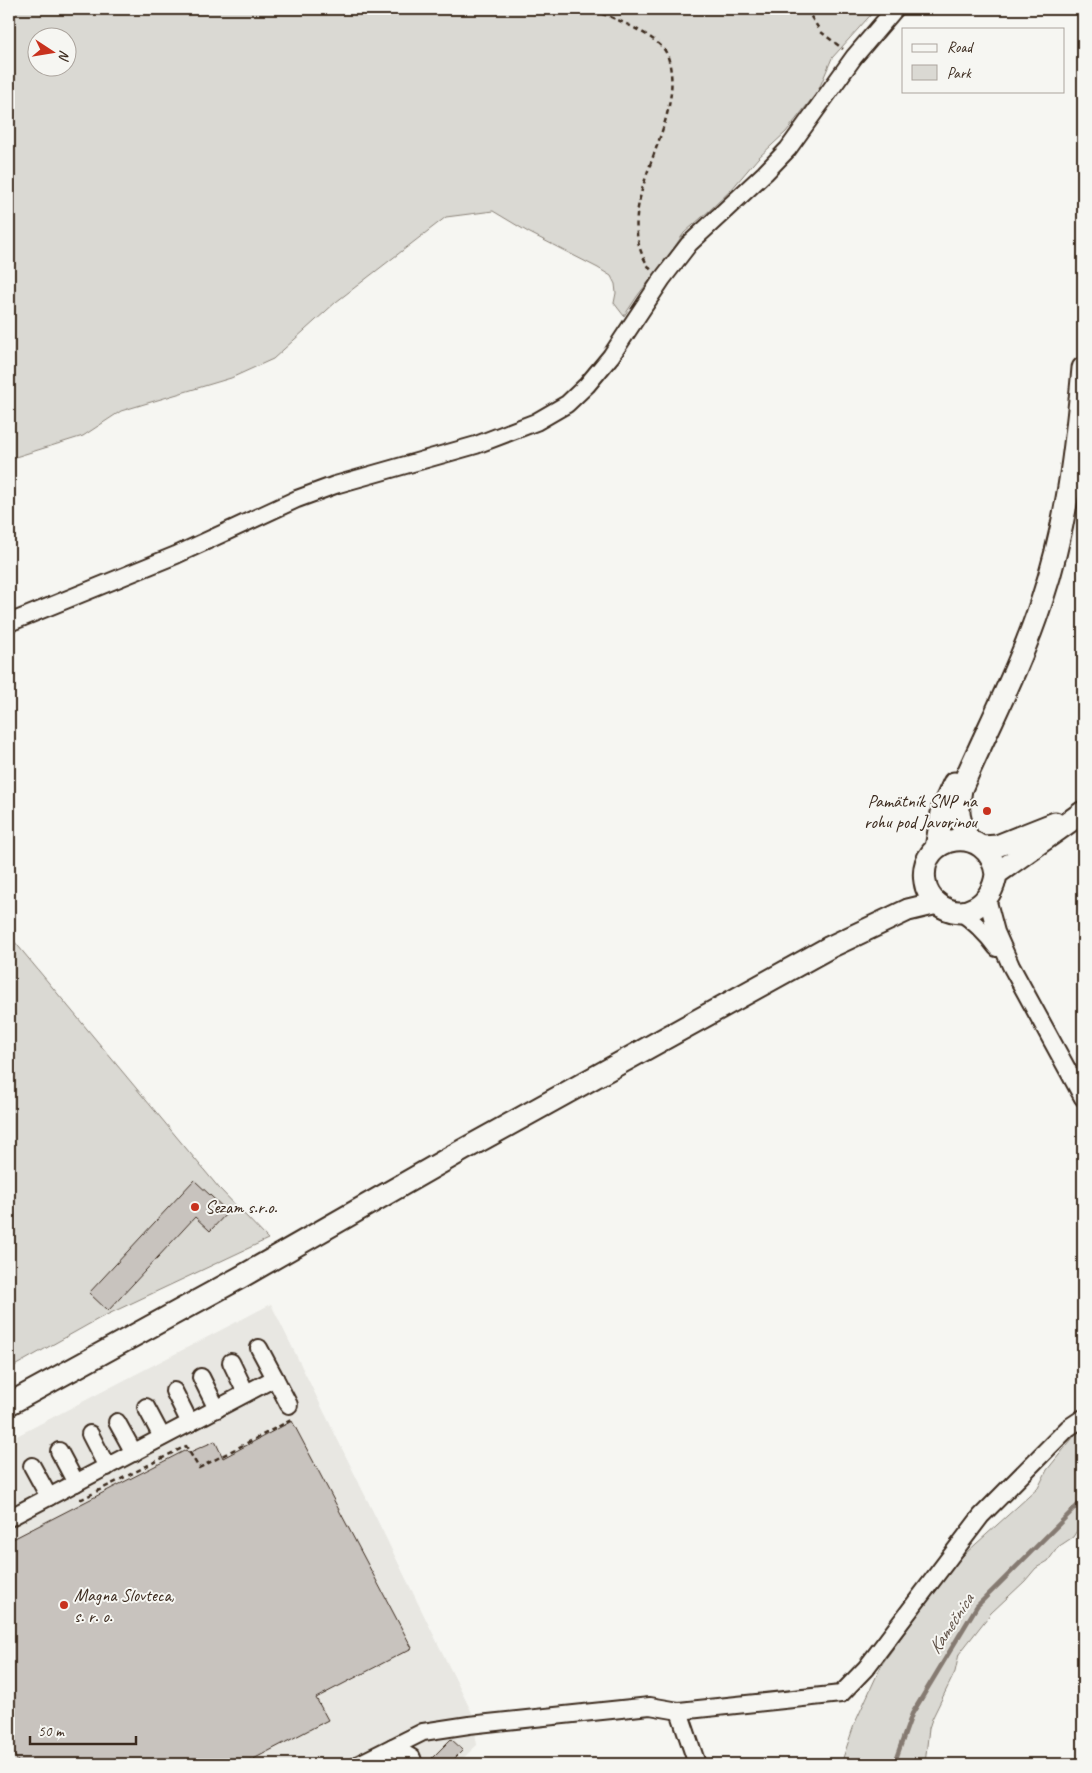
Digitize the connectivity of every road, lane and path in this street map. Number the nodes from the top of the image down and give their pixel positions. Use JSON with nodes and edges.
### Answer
{"nodes":[{"id":1,"x":548,"y":9,"type":"edge"},
{"id":2,"x":806,"y":9,"type":"edge"},
{"id":3,"x":895,"y":9,"type":"edge"},
{"id":4,"x":854,"y":57,"type":"junction"},
{"id":5,"x":662,"y":279,"type":"junction"},
{"id":6,"x":1083,"y":368,"type":"edge"},
{"id":7,"x":9,"y":623,"type":"edge"},
{"id":8,"x":988,"y":728,"type":"junction"},
{"id":9,"x":1083,"y":812,"type":"edge"},
{"id":10,"x":976,"y":844,"type":"junction"},
{"id":11,"x":936,"y":848,"type":"junction"},
{"id":12,"x":996,"y":874,"type":"junction"},
{"id":13,"x":924,"y":876,"type":"junction"},
{"id":14,"x":987,"y":898,"type":"junction"},
{"id":15,"x":937,"y":903,"type":"junction"},
{"id":16,"x":959,"y":911,"type":"junction"},
{"id":17,"x":830,"y":947,"type":"junction"},
{"id":18,"x":1011,"y":966,"type":"junction"},
{"id":19,"x":1083,"y":1098,"type":"edge"},
{"id":20,"x":258,"y":1348,"type":"dead end"},
{"id":21,"x":230,"y":1362,"type":"dead end"},
{"id":22,"x":201,"y":1377,"type":"dead end"},
{"id":23,"x":275,"y":1378,"type":"junction"},
{"id":24,"x":174,"y":1391,"type":"dead end"},
{"id":25,"x":246,"y":1393,"type":"junction"},
{"id":26,"x":9,"y":1404,"type":"edge"},
{"id":27,"x":146,"y":1407,"type":"dead end"},
{"id":28,"x":217,"y":1408,"type":"junction"},
{"id":29,"x":293,"y":1411,"type":"joint"},
{"id":30,"x":1083,"y":1418,"type":"edge"},
{"id":31,"x":117,"y":1422,"type":"dead end"},
{"id":32,"x":190,"y":1423,"type":"junction"},
{"id":33,"x":90,"y":1434,"type":"dead end"},
{"id":34,"x":162,"y":1438,"type":"junction"},
{"id":35,"x":59,"y":1451,"type":"dead end"},
{"id":36,"x":134,"y":1453,"type":"junction"},
{"id":37,"x":32,"y":1466,"type":"dead end"},
{"id":38,"x":107,"y":1467,"type":"junction"},
{"id":39,"x":75,"y":1490,"type":"junction"},
{"id":40,"x":49,"y":1497,"type":"junction"},
{"id":41,"x":9,"y":1518,"type":"edge"},
{"id":42,"x":679,"y":1711,"type":"junction"},
{"id":43,"x":393,"y":1747,"type":"junction"},
{"id":44,"x":696,"y":1761,"type":"dead end"},
{"id":45,"x":359,"y":1764,"type":"edge"},
{"id":46,"x":414,"y":1764,"type":"edge"}],
"edges":[{"from":1,"to":5,"type":"path"},
{"from":2,"to":4,"type":"path"},
{"from":3,"to":4,"type":"street"},
{"from":4,"to":5,"type":"street"},
{"from":5,"to":7,"type":"street"},
{"from":6,"to":8,"type":"main road"},
{"from":8,"to":10,"type":"main road"},
{"from":8,"to":11,"type":"main road"},
{"from":9,"to":10,"type":"main road"},
{"from":9,"to":12,"type":"main road"},
{"from":10,"to":11,"type":"main road"},
{"from":10,"to":12,"type":"main road"},
{"from":11,"to":13,"type":"main road"},
{"from":12,"to":14,"type":"main road"},
{"from":13,"to":15,"type":"main road"},
{"from":13,"to":17,"type":"main road"},
{"from":14,"to":16,"type":"main road"},
{"from":14,"to":18,"type":"street"},
{"from":15,"to":16,"type":"main road"},
{"from":15,"to":17,"type":"main road"},
{"from":16,"to":18,"type":"street"},
{"from":17,"to":26,"type":"main road"},
{"from":18,"to":19,"type":"street"},
{"from":20,"to":23,"type":"street"},
{"from":21,"to":25,"type":"street"},
{"from":22,"to":28,"type":"street"},
{"from":23,"to":25,"type":"street"},
{"from":23,"to":29,"type":"street"},
{"from":24,"to":32,"type":"street"},
{"from":25,"to":28,"type":"street"},
{"from":27,"to":34,"type":"street"},
{"from":28,"to":32,"type":"street"},
{"from":29,"to":39,"type":"path"},
{"from":30,"to":42,"type":"street"},
{"from":31,"to":36,"type":"street"},
{"from":32,"to":34,"type":"street"},
{"from":33,"to":38,"type":"street"},
{"from":34,"to":36,"type":"street"},
{"from":35,"to":39,"type":"street"},
{"from":36,"to":38,"type":"street"},
{"from":37,"to":40,"type":"street"},
{"from":38,"to":39,"type":"street"},
{"from":39,"to":40,"type":"street"},
{"from":40,"to":41,"type":"street"},
{"from":42,"to":43,"type":"street"},
{"from":42,"to":44,"type":"street"},
{"from":43,"to":45,"type":"street"},
{"from":43,"to":46,"type":"street"}]}
